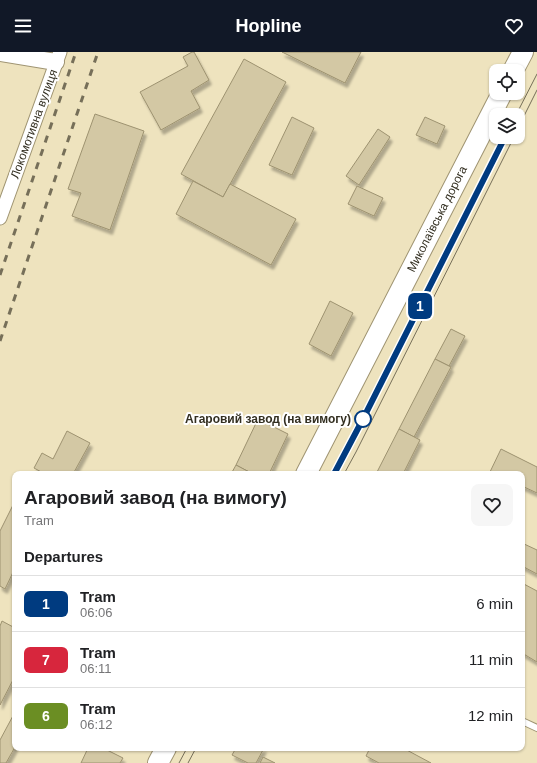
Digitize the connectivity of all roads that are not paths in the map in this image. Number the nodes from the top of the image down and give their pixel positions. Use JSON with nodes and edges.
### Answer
{"nodes":[{"id":1,"x":0,"y":53,"type":"edge"},
{"id":2,"x":58,"y":57,"type":"edge"},
{"id":3,"x":498,"y":100,"type":"edge"},
{"id":4,"x":0,"y":218,"type":"edge"},
{"id":5,"x":308,"y":471,"type":"edge"},
{"id":6,"x":525,"y":722,"type":"edge"},
{"id":7,"x":537,"y":728,"type":"edge"},
{"id":8,"x":164,"y":751,"type":"edge"},
{"id":9,"x":158,"y":763,"type":"edge"}],
"edges":[{"from":1,"to":2,"type":"street"},
{"from":2,"to":4,"type":"street","name":"Локомотивна вулиця"},
{"from":3,"to":5,"type":"main road","name":"Миколаївська дорога"},
{"from":6,"to":7,"type":"lane"},
{"from":8,"to":9,"type":"main road"}]}
